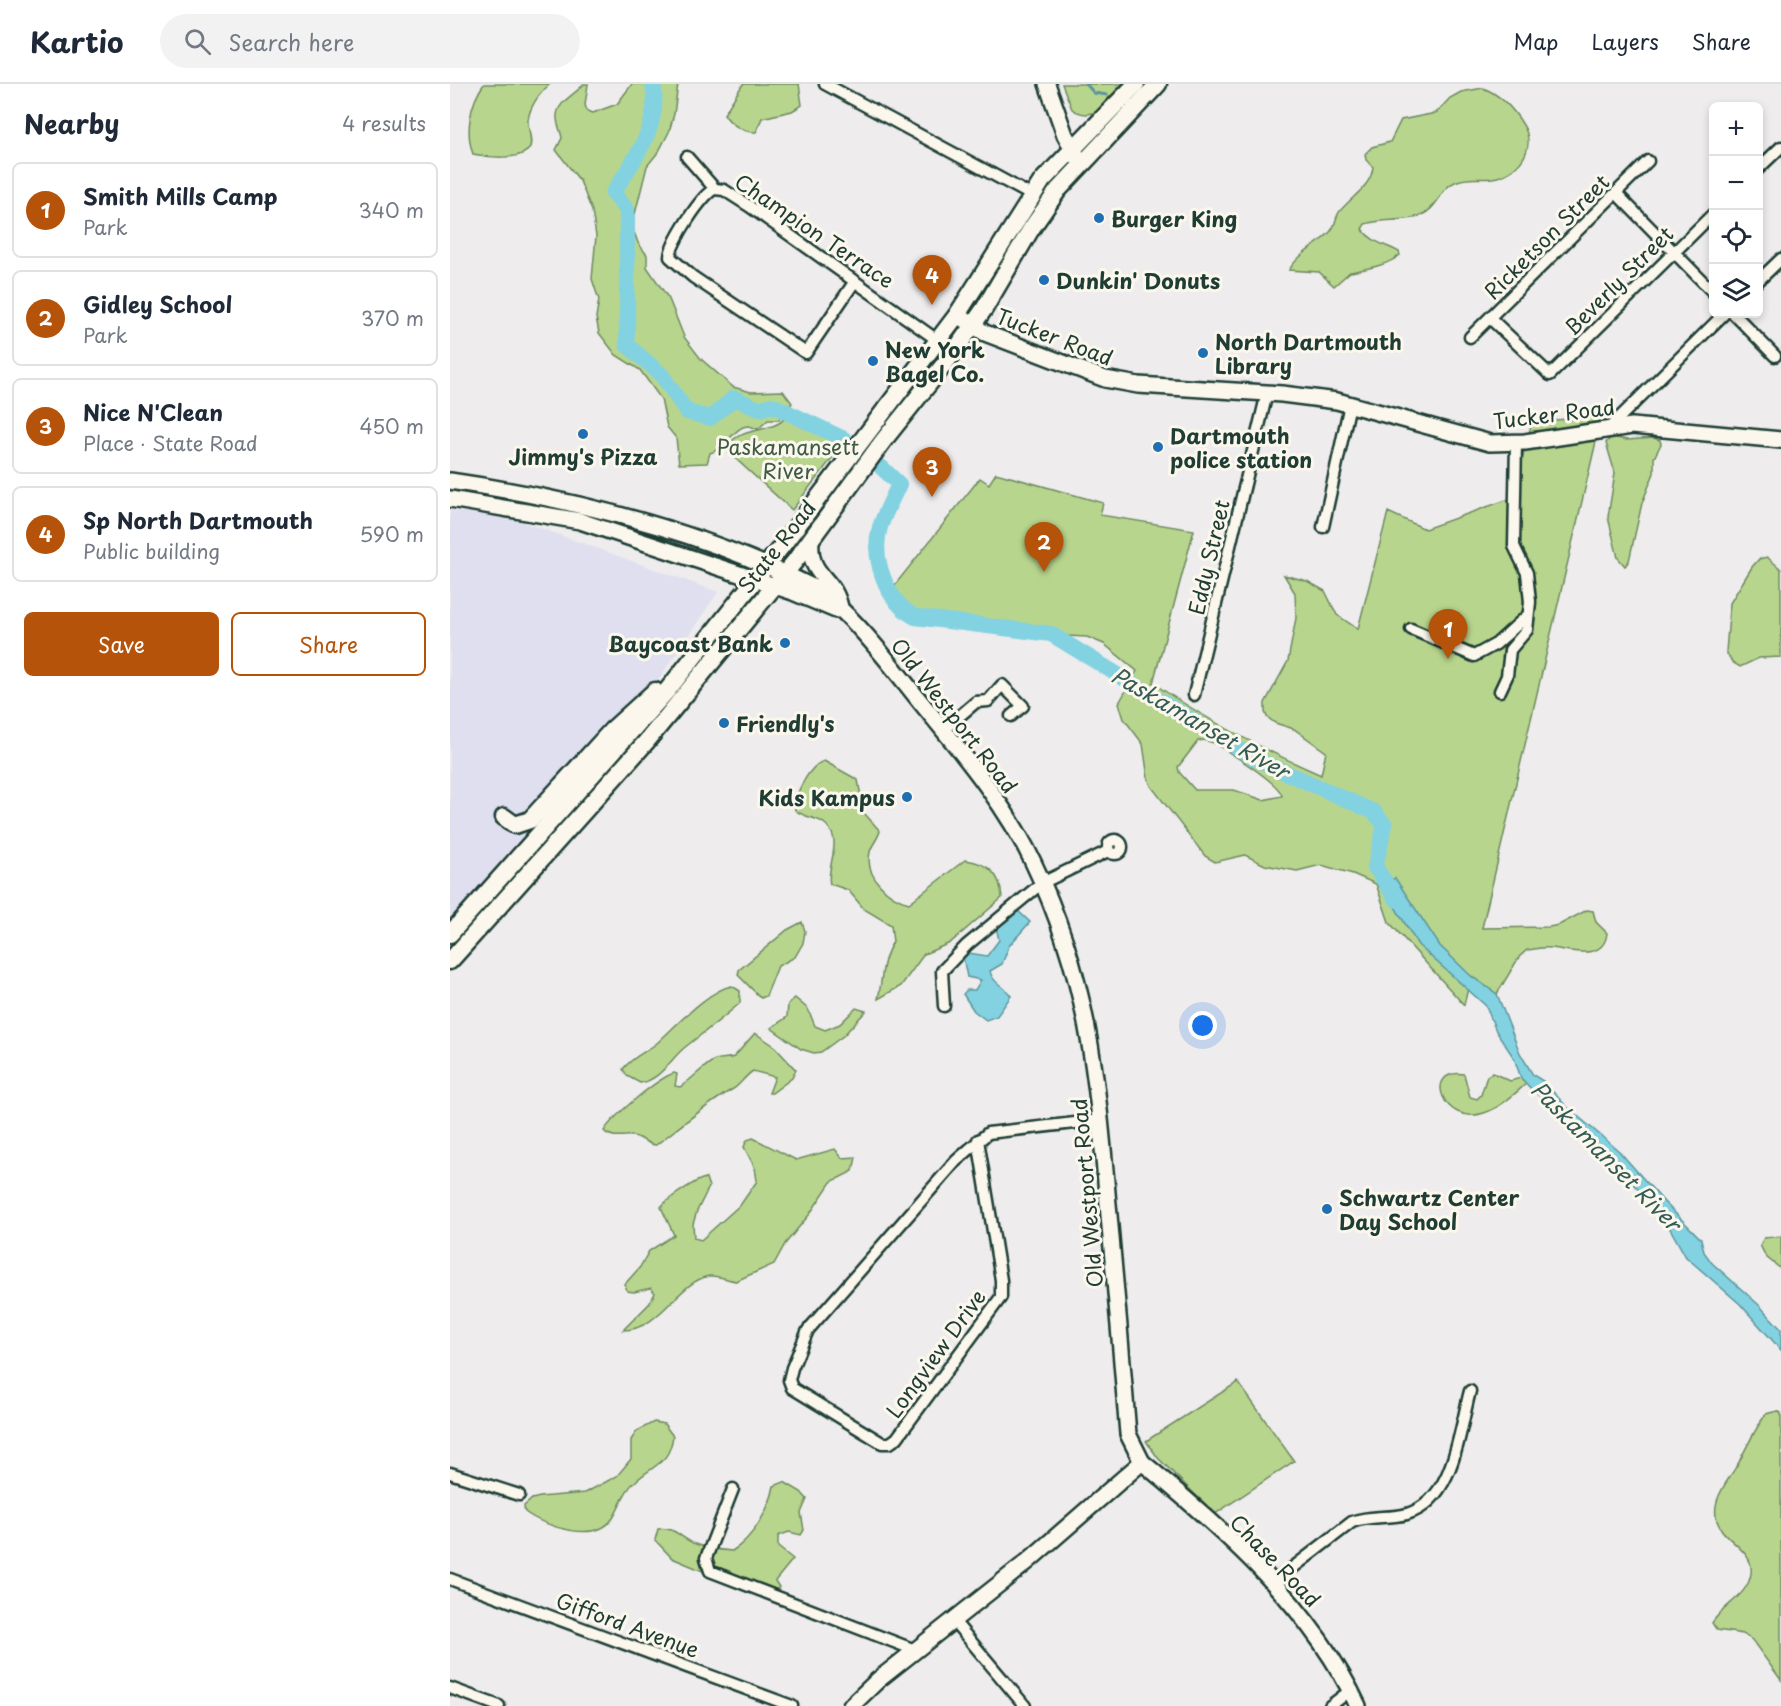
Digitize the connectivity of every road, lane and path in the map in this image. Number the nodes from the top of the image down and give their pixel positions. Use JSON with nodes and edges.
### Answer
{"nodes":[{"id":1,"x":825,"y":84,"type":"edge"},
{"id":2,"x":1047,"y":84,"type":"edge"},
{"id":3,"x":1136,"y":84,"type":"edge"},
{"id":4,"x":1158,"y":84,"type":"edge"},
{"id":5,"x":1781,"y":147,"type":"edge"},
{"id":6,"x":1072,"y":148,"type":"junction"},
{"id":7,"x":687,"y":157,"type":"dead end"},
{"id":8,"x":1648,"y":161,"type":"dead end"},
{"id":9,"x":1081,"y":163,"type":"junction"},
{"id":10,"x":1763,"y":164,"type":"edge"},
{"id":11,"x":715,"y":189,"type":"junction"},
{"id":12,"x":1617,"y":194,"type":"junction"},
{"id":13,"x":1031,"y":195,"type":"junction"},
{"id":14,"x":1709,"y":217,"type":"edge"},
{"id":15,"x":1674,"y":251,"type":"junction"},
{"id":16,"x":1781,"y":259,"type":"edge"},
{"id":17,"x":1763,"y":275,"type":"edge"},
{"id":18,"x":855,"y":281,"type":"junction"},
{"id":19,"x":1709,"y":289,"type":"edge"},
{"id":20,"x":957,"y":315,"type":"junction"},
{"id":21,"x":1720,"y":318,"type":"edge"},
{"id":22,"x":1738,"y":318,"type":"edge"},
{"id":23,"x":1491,"y":319,"type":"junction"},
{"id":24,"x":973,"y":326,"type":"junction"},
{"id":25,"x":1470,"y":337,"type":"dead end"},
{"id":26,"x":938,"y":340,"type":"junction"},
{"id":27,"x":954,"y":352,"type":"junction"},
{"id":28,"x":1776,"y":356,"type":"dead end"},
{"id":29,"x":1267,"y":393,"type":"junction"},
{"id":30,"x":1350,"y":404,"type":"junction"},
{"id":31,"x":1611,"y":427,"type":"junction"},
{"id":32,"x":1781,"y":440,"type":"edge"},
{"id":33,"x":1516,"y":443,"type":"junction"},
{"id":34,"x":450,"y":481,"type":"edge"},
{"id":35,"x":450,"y":499,"type":"edge"},
{"id":36,"x":1323,"y":527,"type":"dead end"},
{"id":37,"x":811,"y":539,"type":"junction"},
{"id":38,"x":766,"y":566,"type":"junction"},
{"id":39,"x":755,"y":579,"type":"junction"},
{"id":40,"x":779,"y":580,"type":"junction"},
{"id":41,"x":841,"y":612,"type":"junction"},
{"id":42,"x":1527,"y":616,"type":"junction"},
{"id":43,"x":1411,"y":629,"type":"dead end"},
{"id":44,"x":684,"y":667,"type":"junction"},
{"id":45,"x":1500,"y":691,"type":"dead end"},
{"id":46,"x":1194,"y":695,"type":"dead end"},
{"id":47,"x":1011,"y":716,"type":"dead end"},
{"id":48,"x":943,"y":730,"type":"junction"},
{"id":49,"x":504,"y":817,"type":"dead end"},
{"id":50,"x":1108,"y":851,"type":"dead end"},
{"id":51,"x":1042,"y":883,"type":"junction"},
{"id":52,"x":452,"y":930,"type":"edge"},
{"id":53,"x":450,"y":961,"type":"edge"},
{"id":54,"x":944,"y":1006,"type":"dead end"},
{"id":55,"x":1101,"y":1120,"type":"junction"},
{"id":56,"x":978,"y":1140,"type":"junction"},
{"id":57,"x":1470,"y":1391,"type":"dead end"},
{"id":58,"x":1142,"y":1462,"type":"junction"},
{"id":59,"x":450,"y":1473,"type":"edge"},
{"id":60,"x":733,"y":1489,"type":"dead end"},
{"id":61,"x":519,"y":1495,"type":"dead end"},
{"id":62,"x":450,"y":1580,"type":"edge"},
{"id":63,"x":1273,"y":1583,"type":"junction"},
{"id":64,"x":953,"y":1620,"type":"junction"},
{"id":65,"x":915,"y":1650,"type":"junction"},
{"id":66,"x":450,"y":1688,"type":"edge"},
{"id":67,"x":1351,"y":1690,"type":"junction"},
{"id":68,"x":499,"y":1706,"type":"edge"},
{"id":69,"x":792,"y":1706,"type":"edge"},
{"id":70,"x":851,"y":1706,"type":"edge"},
{"id":71,"x":1025,"y":1706,"type":"edge"},
{"id":72,"x":1330,"y":1706,"type":"edge"},
{"id":73,"x":1359,"y":1706,"type":"edge"}],
"edges":[{"from":1,"to":13,"type":"street"},
{"from":2,"to":6,"type":"main road"},
{"from":3,"to":6,"type":"main road","name":"State Road"},
{"from":4,"to":9,"type":"main road","name":"State Road"},
{"from":5,"to":10,"type":"street"},
{"from":6,"to":9,"type":"main road"},
{"from":6,"to":13,"type":"main road","name":"State Road"},
{"from":7,"to":11,"type":"street","name":"Champion Terrace"},
{"from":8,"to":12,"type":"street","name":"Ricketson Street"},
{"from":9,"to":24,"type":"main road","name":"State Road"},
{"from":11,"to":18,"type":"street","name":"Champion Terrace"},
{"from":11,"to":18,"type":"street"},
{"from":12,"to":15,"type":"street"},
{"from":12,"to":23,"type":"street","name":"Ricketson Street"},
{"from":13,"to":20,"type":"main road","name":"State Road"},
{"from":14,"to":15,"type":"street","name":"Beverly Street"},
{"from":15,"to":19,"type":"street"},
{"from":15,"to":23,"type":"street","name":"Beverly Street"},
{"from":16,"to":17,"type":"street"},
{"from":18,"to":26,"type":"street","name":"Champion Terrace"},
{"from":20,"to":24,"type":"main road","name":"Tucker Road"},
{"from":20,"to":26,"type":"main road","name":"State Road"},
{"from":21,"to":31,"type":"street"},
{"from":22,"to":28,"type":"street"},
{"from":23,"to":25,"type":"street","name":"Ricketson Street"},
{"from":24,"to":27,"type":"main road","name":"State Road"},
{"from":24,"to":29,"type":"main road","name":"Tucker Road"},
{"from":26,"to":27,"type":"street","name":"Champion Terrace"},
{"from":26,"to":38,"type":"main road","name":"State Road"},
{"from":27,"to":37,"type":"main road","name":"State Road"},
{"from":29,"to":30,"type":"main road","name":"Tucker Road"},
{"from":29,"to":46,"type":"street","name":"Eddy Street"},
{"from":30,"to":33,"type":"main road","name":"Tucker Road"},
{"from":30,"to":36,"type":"street"},
{"from":31,"to":32,"type":"main road","name":"Tucker Road"},
{"from":31,"to":33,"type":"main road","name":"Tucker Road"},
{"from":33,"to":42,"type":"street"},
{"from":34,"to":38,"type":"main road"},
{"from":35,"to":39,"type":"main road"},
{"from":37,"to":40,"type":"main road","name":"State Road"},
{"from":37,"to":41,"type":"main road"},
{"from":38,"to":39,"type":"main road","name":"State Road"},
{"from":38,"to":40,"type":"main road"},
{"from":39,"to":40,"type":"main road"},
{"from":39,"to":44,"type":"main road","name":"State Road"},
{"from":40,"to":41,"type":"main road","name":"Old Westport Road"},
{"from":40,"to":53,"type":"main road","name":"State Road"},
{"from":41,"to":48,"type":"main road","name":"Old Westport Road"},
{"from":42,"to":43,"type":"street"},
{"from":42,"to":45,"type":"street"},
{"from":44,"to":49,"type":"main road"},
{"from":44,"to":52,"type":"main road","name":"State Road"},
{"from":47,"to":48,"type":"street"},
{"from":48,"to":51,"type":"main road","name":"Old Westport Road"},
{"from":50,"to":51,"type":"street"},
{"from":51,"to":54,"type":"street"},
{"from":51,"to":55,"type":"main road","name":"Old Westport Road"},
{"from":55,"to":56,"type":"street","name":"Longview Drive"},
{"from":55,"to":58,"type":"main road","name":"Old Westport Road"},
{"from":56,"to":56,"type":"street","name":"Longview Drive"},
{"from":57,"to":63,"type":"street"},
{"from":58,"to":63,"type":"main road","name":"Chase Road"},
{"from":58,"to":64,"type":"main road"},
{"from":59,"to":61,"type":"street"},
{"from":60,"to":65,"type":"street"},
{"from":62,"to":69,"type":"street","name":"Gifford Avenue"},
{"from":63,"to":67,"type":"main road","name":"Chase Road"},
{"from":64,"to":65,"type":"main road"},
{"from":64,"to":71,"type":"street"},
{"from":65,"to":70,"type":"main road"},
{"from":66,"to":68,"type":"street"},
{"from":67,"to":72,"type":"street"},
{"from":67,"to":73,"type":"main road","name":"Chase Road"}]}
